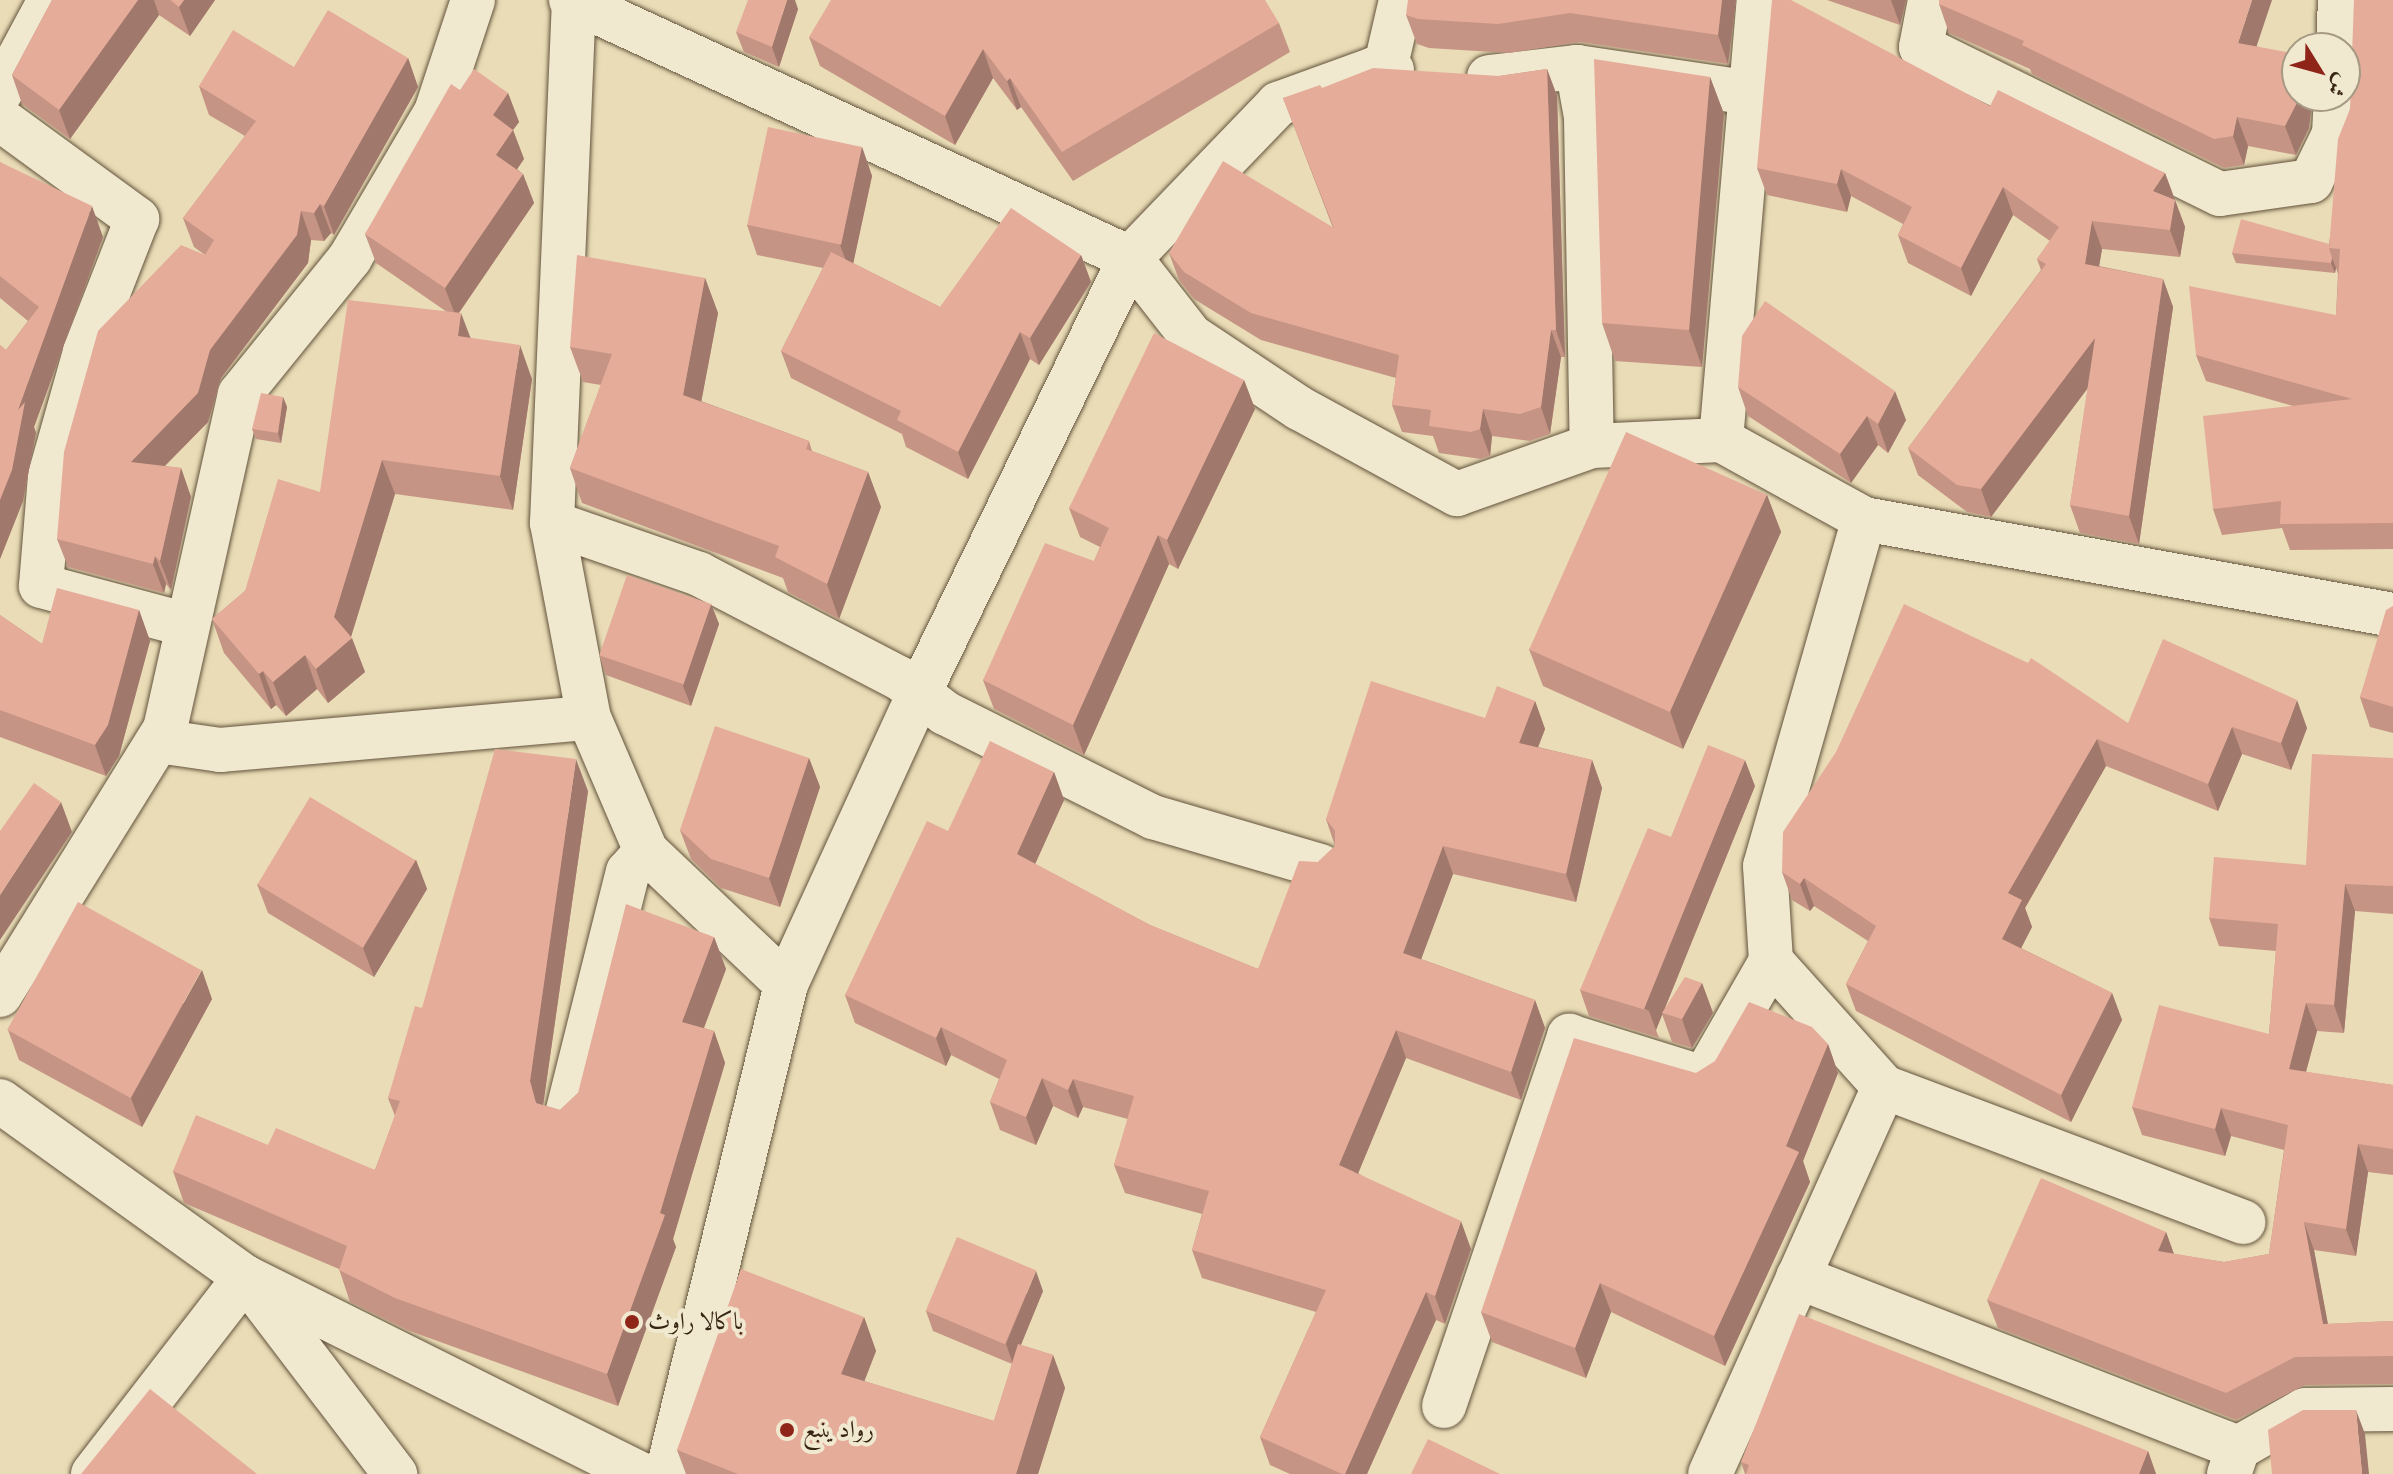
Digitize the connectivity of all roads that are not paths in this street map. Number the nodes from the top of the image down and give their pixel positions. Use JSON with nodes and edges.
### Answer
{"nodes":[{"id":1,"x":50,"y":0,"type":"edge"},
{"id":2,"x":473,"y":0,"type":"edge"},
{"id":3,"x":573,"y":0,"type":"edge"},
{"id":4,"x":1401,"y":0,"type":"edge"},
{"id":5,"x":1759,"y":0,"type":"edge"},
{"id":6,"x":1930,"y":0,"type":"edge"},
{"id":7,"x":2340,"y":0,"type":"edge"},
{"id":8,"x":2339,"y":32,"type":"edge"},
{"id":9,"x":1577,"y":67,"type":"junction"},
{"id":10,"x":1385,"y":69,"type":"junction"},
{"id":11,"x":0,"y":93,"type":"edge"},
{"id":12,"x":1750,"y":93,"type":"junction"},
{"id":13,"x":2335,"y":112,"type":"edge"},
{"id":14,"x":0,"y":119,"type":"edge"},
{"id":15,"x":1130,"y":258,"type":"junction"},
{"id":16,"x":1721,"y":440,"type":"junction"},
{"id":17,"x":1592,"y":446,"type":"junction"},
{"id":18,"x":1864,"y":519,"type":"junction"},
{"id":19,"x":552,"y":523,"type":"junction"},
{"id":20,"x":2393,"y":615,"type":"edge"},
{"id":21,"x":176,"y":622,"type":"dead end"},
{"id":22,"x":919,"y":693,"type":"junction"},
{"id":23,"x":589,"y":718,"type":"junction"},
{"id":24,"x":158,"y":741,"type":"junction"},
{"id":25,"x":646,"y":851,"type":"junction"},
{"id":26,"x":1321,"y":866,"type":"edge"},
{"id":27,"x":1771,"y":961,"type":"junction"},
{"id":28,"x":786,"y":984,"type":"junction"},
{"id":29,"x":0,"y":995,"type":"edge"},
{"id":30,"x":1884,"y":1087,"type":"junction"},
{"id":31,"x":0,"y":1101,"type":"edge"},
{"id":32,"x":566,"y":1118,"type":"edge"},
{"id":33,"x":2244,"y":1222,"type":"dead end"},
{"id":34,"x":245,"y":1277,"type":"junction"},
{"id":35,"x":1798,"y":1277,"type":"junction"},
{"id":36,"x":1444,"y":1406,"type":"dead end"},
{"id":37,"x":2393,"y":1409,"type":"edge"},
{"id":38,"x":2233,"y":1461,"type":"edge"},
{"id":39,"x":93,"y":1474,"type":"edge"},
{"id":40,"x":395,"y":1474,"type":"edge"},
{"id":41,"x":640,"y":1474,"type":"edge"},
{"id":42,"x":667,"y":1474,"type":"edge"},
{"id":43,"x":1710,"y":1474,"type":"edge"}],
"edges":[{"from":1,"to":11,"type":"street"},
{"from":2,"to":24,"type":"street"},
{"from":3,"to":15,"type":"street"},
{"from":3,"to":19,"type":"street"},
{"from":4,"to":10,"type":"street"},
{"from":5,"to":12,"type":"street"},
{"from":6,"to":13,"type":"street"},
{"from":7,"to":8,"type":"street"},
{"from":9,"to":10,"type":"street"},
{"from":9,"to":12,"type":"street"},
{"from":9,"to":17,"type":"street"},
{"from":10,"to":15,"type":"street"},
{"from":12,"to":16,"type":"street"},
{"from":14,"to":21,"type":"street"},
{"from":15,"to":17,"type":"street"},
{"from":15,"to":22,"type":"street"},
{"from":16,"to":17,"type":"street"},
{"from":16,"to":18,"type":"street"},
{"from":18,"to":20,"type":"street"},
{"from":18,"to":27,"type":"street"},
{"from":19,"to":22,"type":"street"},
{"from":19,"to":23,"type":"street"},
{"from":22,"to":26,"type":"street"},
{"from":22,"to":28,"type":"street"},
{"from":23,"to":24,"type":"street"},
{"from":23,"to":25,"type":"street"},
{"from":24,"to":29,"type":"street"},
{"from":25,"to":28,"type":"street"},
{"from":25,"to":32,"type":"street"},
{"from":27,"to":30,"type":"street"},
{"from":27,"to":36,"type":"street"},
{"from":28,"to":42,"type":"street"},
{"from":30,"to":33,"type":"street"},
{"from":30,"to":35,"type":"street"},
{"from":31,"to":34,"type":"street"},
{"from":34,"to":39,"type":"street"},
{"from":34,"to":40,"type":"street"},
{"from":34,"to":41,"type":"street"},
{"from":35,"to":38,"type":"street"},
{"from":35,"to":43,"type":"street"},
{"from":37,"to":38,"type":"street"}]}
